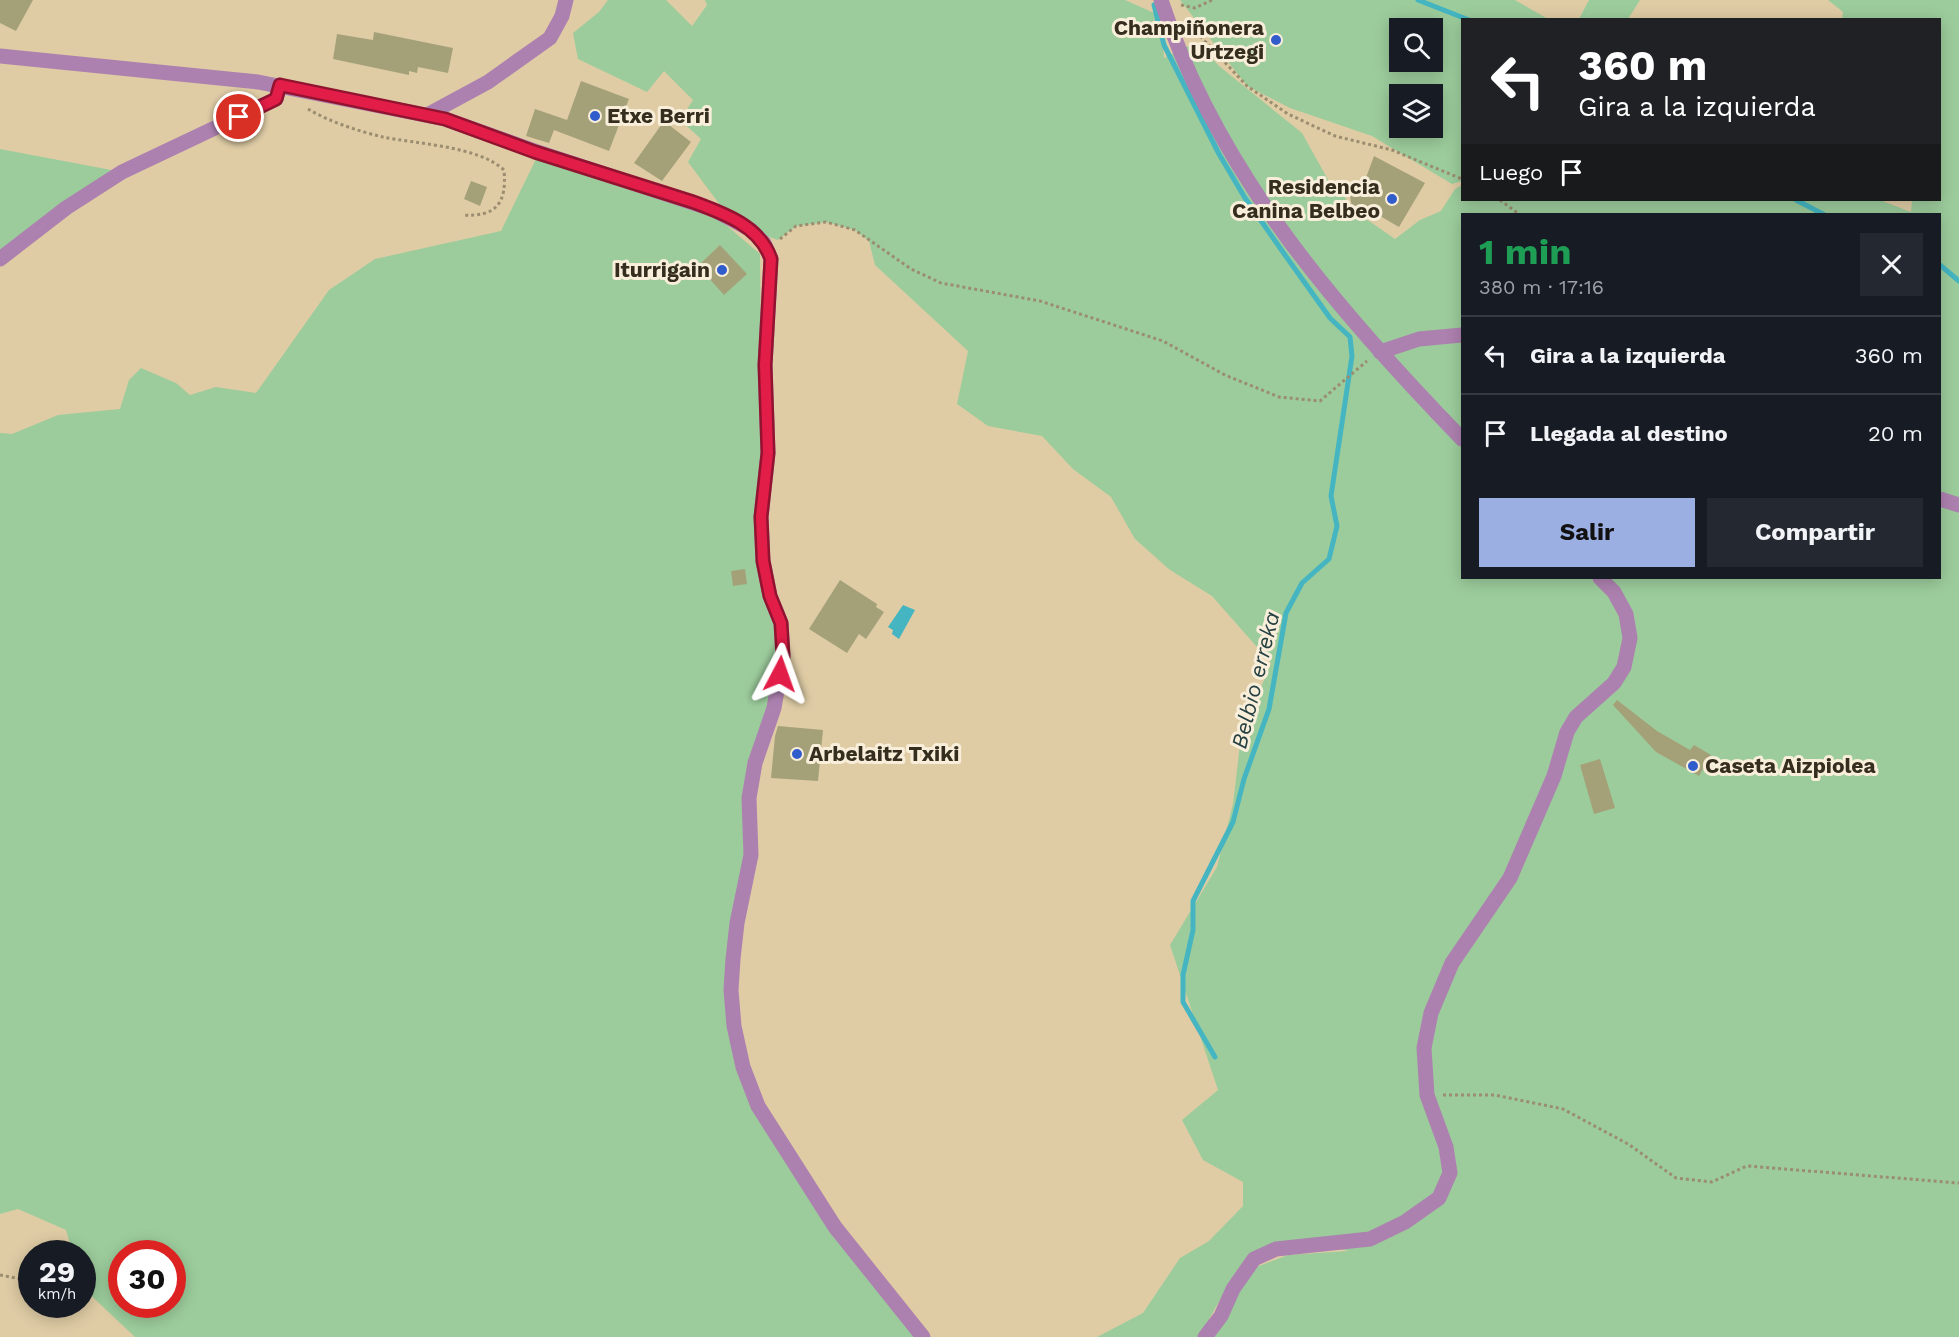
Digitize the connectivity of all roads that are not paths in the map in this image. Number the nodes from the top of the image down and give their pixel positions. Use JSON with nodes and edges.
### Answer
{"nodes":[{"id":1,"x":566,"y":0,"type":"edge"},
{"id":2,"x":1157,"y":1,"type":"edge"},
{"id":3,"x":0,"y":57,"type":"edge"},
{"id":4,"x":280,"y":85,"type":"junction"},
{"id":5,"x":427,"y":115,"type":"junction"},
{"id":6,"x":0,"y":259,"type":"edge"},
{"id":7,"x":1461,"y":335,"type":"edge"},
{"id":8,"x":1380,"y":352,"type":"junction"},
{"id":9,"x":1461,"y":437,"type":"edge"},
{"id":10,"x":1941,"y":499,"type":"edge"},
{"id":11,"x":1959,"y":505,"type":"edge"},
{"id":12,"x":1601,"y":579,"type":"edge"},
{"id":13,"x":923,"y":1337,"type":"edge"},
{"id":14,"x":1205,"y":1337,"type":"edge"}],
"edges":[{"from":1,"to":5,"type":"street"},
{"from":2,"to":8,"type":"street"},
{"from":3,"to":4,"type":"street"},
{"from":4,"to":5,"type":"street"},
{"from":4,"to":6,"type":"street"},
{"from":5,"to":13,"type":"street"},
{"from":7,"to":8,"type":"street"},
{"from":8,"to":9,"type":"street"},
{"from":10,"to":11,"type":"street"},
{"from":12,"to":14,"type":"street"}]}
